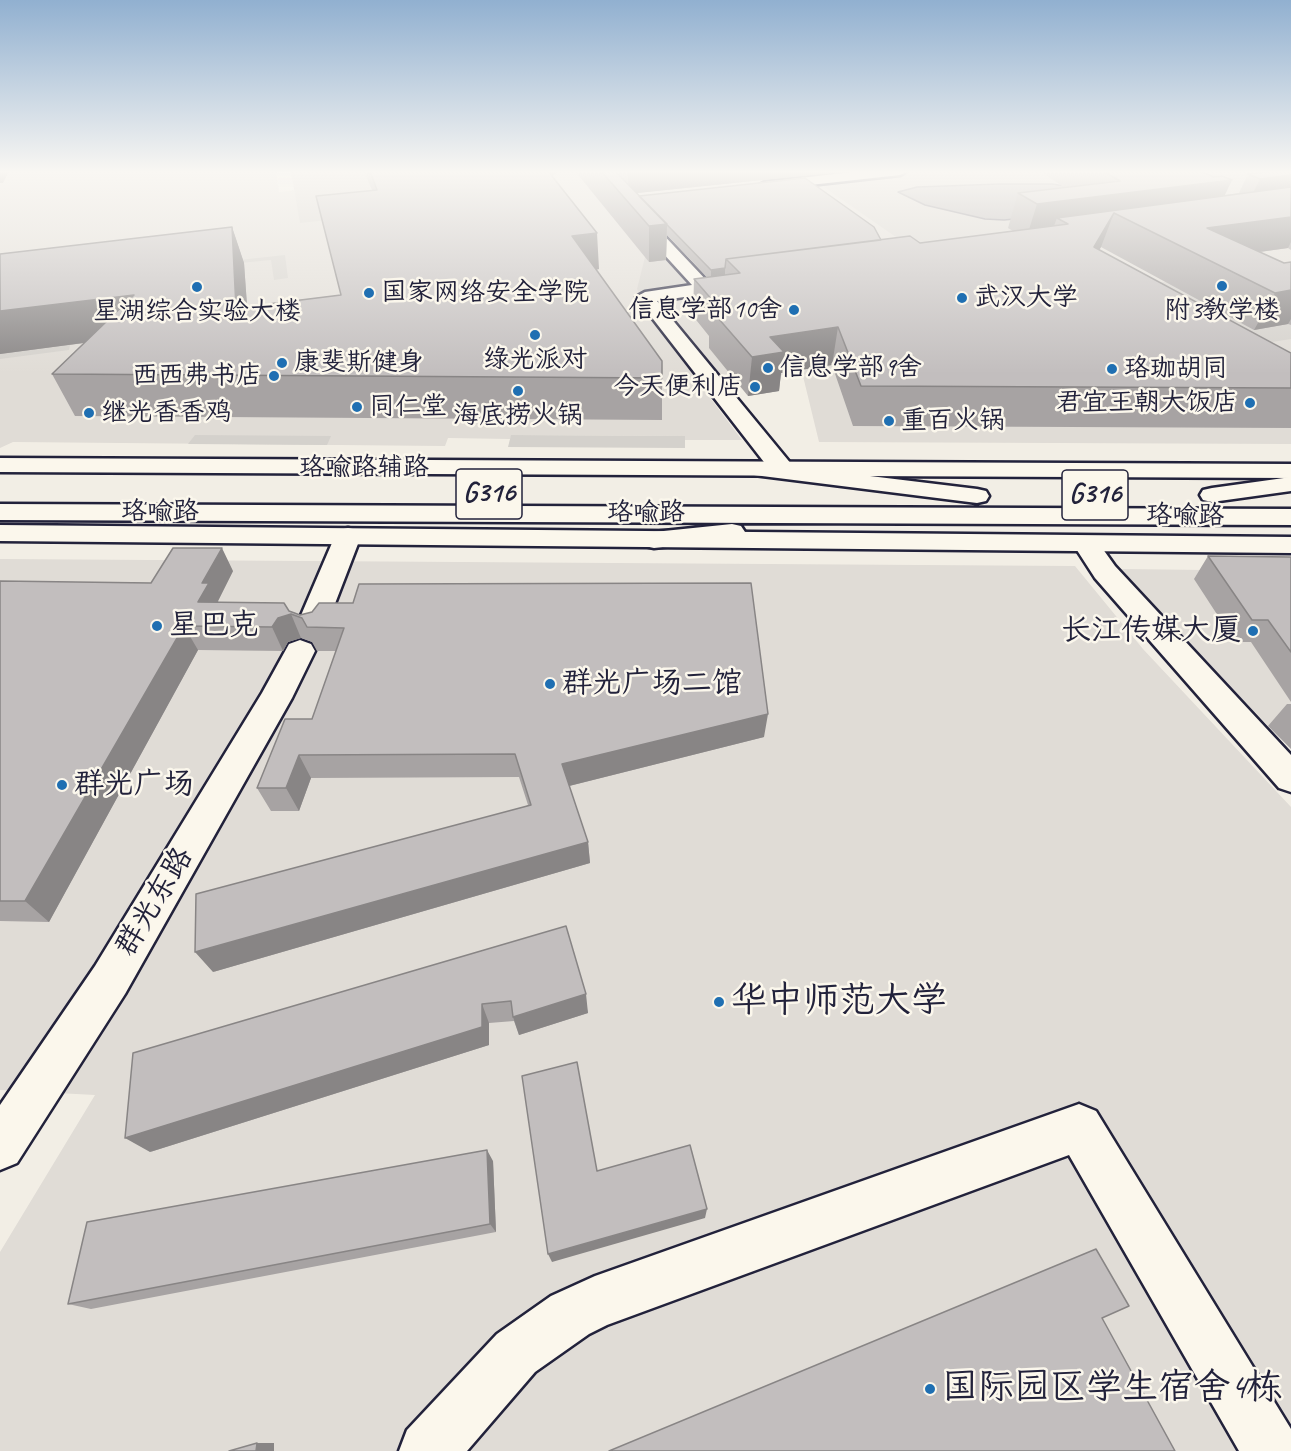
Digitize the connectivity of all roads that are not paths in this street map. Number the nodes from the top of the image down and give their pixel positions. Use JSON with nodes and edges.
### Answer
{"nodes":[{"id":1,"x":650,"y":239,"type":"edge"},
{"id":2,"x":658,"y":239,"type":"edge"},
{"id":3,"x":654,"y":259,"type":"edge"},
{"id":4,"x":760,"y":281,"type":"edge"},
{"id":5,"x":705,"y":289,"type":"junction"},
{"id":6,"x":0,"y":465,"type":"edge"},
{"id":7,"x":773,"y":470,"type":"junction"},
{"id":8,"x":1291,"y":471,"type":"edge"},
{"id":9,"x":1291,"y":484,"type":"edge"},
{"id":10,"x":0,"y":492,"type":"edge"},
{"id":11,"x":1212,"y":495,"type":"junction"},
{"id":12,"x":977,"y":496,"type":"junction"},
{"id":13,"x":1291,"y":496,"type":"edge"},
{"id":14,"x":0,"y":512,"type":"edge"},
{"id":15,"x":916,"y":514,"type":"junction"},
{"id":16,"x":1291,"y":517,"type":"edge"},
{"id":17,"x":0,"y":533,"type":"edge"},
{"id":18,"x":348,"y":536,"type":"junction"},
{"id":19,"x":654,"y":540,"type":"junction"},
{"id":20,"x":1086,"y":544,"type":"junction"},
{"id":21,"x":1291,"y":545,"type":"edge"},
{"id":22,"x":1291,"y":778,"type":"edge"},
{"id":23,"x":0,"y":1146,"type":"edge"},
{"id":24,"x":428,"y":1451,"type":"edge"},
{"id":25,"x":1271,"y":1451,"type":"edge"}],
"edges":[{"from":1,"to":3,"type":"main road"},
{"from":2,"to":5,"type":"main road"},
{"from":4,"to":5,"type":"main road"},
{"from":5,"to":7,"type":"main road"},
{"from":6,"to":7,"type":"main road","name":"珞喻路辅路"},
{"from":7,"to":8,"type":"main road"},
{"from":7,"to":12,"type":"main road"},
{"from":9,"to":11,"type":"main road"},
{"from":10,"to":12,"type":"main road","name":"珞喻路","number":"G316"},
{"from":11,"to":12,"type":"main road","name":"珞喻路","number":"G316"},
{"from":11,"to":13,"type":"main road","name":"珞喻路","number":"G316"},
{"from":14,"to":15,"type":"main road","name":"珞喻路","number":"G316"},
{"from":15,"to":16,"type":"main road","name":"珞喻路"},
{"from":15,"to":19,"type":"main road"},
{"from":17,"to":18,"type":"main road"},
{"from":18,"to":19,"type":"main road"},
{"from":18,"to":23,"type":"main road","name":"群光东路"},
{"from":19,"to":20,"type":"main road"},
{"from":20,"to":21,"type":"main road"},
{"from":20,"to":22,"type":"main road"},
{"from":24,"to":25,"type":"main road"}]}
